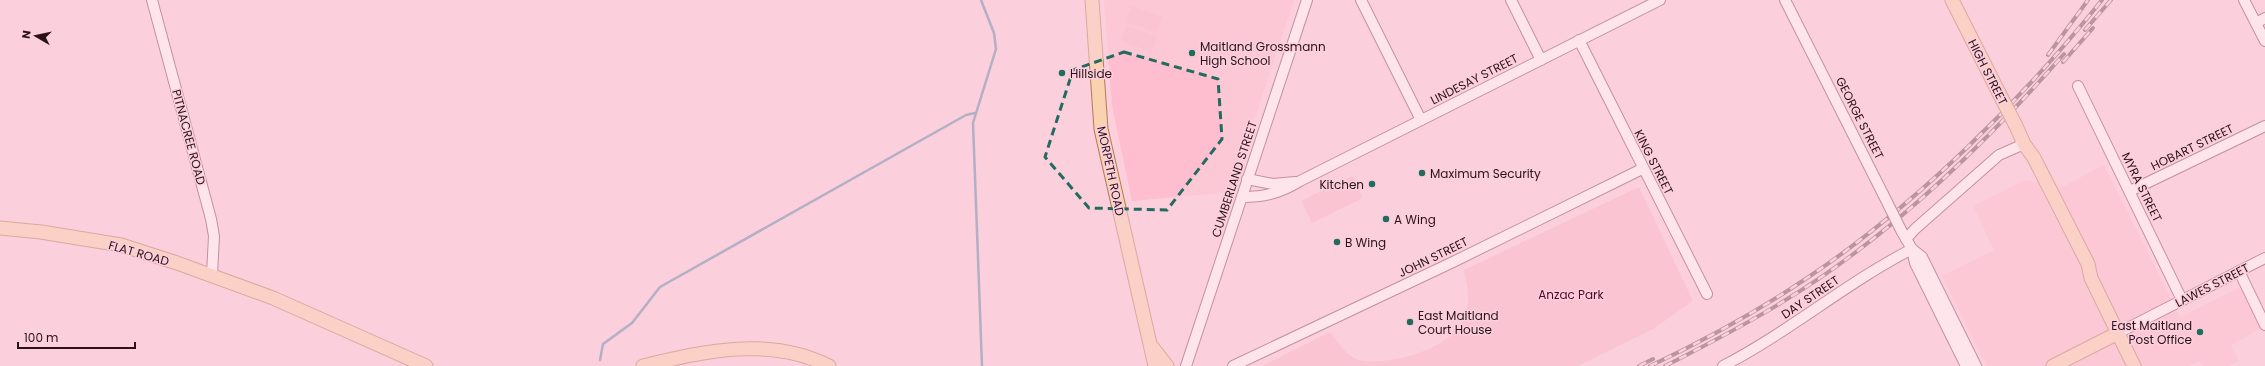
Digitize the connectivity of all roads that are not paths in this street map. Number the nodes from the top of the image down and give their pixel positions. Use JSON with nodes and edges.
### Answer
{"nodes":[{"id":1,"x":152,"y":0,"type":"edge"},
{"id":2,"x":1092,"y":0,"type":"edge"},
{"id":3,"x":1307,"y":0,"type":"edge"},
{"id":4,"x":1361,"y":0,"type":"edge"},
{"id":5,"x":1511,"y":0,"type":"edge"},
{"id":6,"x":1785,"y":0,"type":"edge"},
{"id":7,"x":1952,"y":0,"type":"edge"},
{"id":8,"x":2244,"y":0,"type":"edge"},
{"id":9,"x":1655,"y":1,"type":"edge"},
{"id":10,"x":2260,"y":21,"type":"edge"},
{"id":11,"x":1580,"y":40,"type":"junction"},
{"id":12,"x":2265,"y":41,"type":"edge"},
{"id":13,"x":1541,"y":60,"type":"junction"},
{"id":14,"x":2078,"y":86,"type":"dead end"},
{"id":15,"x":1421,"y":120,"type":"junction"},
{"id":16,"x":2265,"y":126,"type":"edge"},
{"id":17,"x":2024,"y":144,"type":"junction"},
{"id":18,"x":1642,"y":169,"type":"junction"},
{"id":19,"x":1247,"y":179,"type":"junction"},
{"id":20,"x":1300,"y":180,"type":"junction"},
{"id":21,"x":2130,"y":191,"type":"junction"},
{"id":22,"x":1242,"y":197,"type":"junction"},
{"id":23,"x":0,"y":228,"type":"edge"},
{"id":24,"x":1904,"y":236,"type":"junction"},
{"id":25,"x":1912,"y":249,"type":"junction"},
{"id":26,"x":2265,"y":258,"type":"edge"},
{"id":27,"x":2239,"y":271,"type":"junction"},
{"id":28,"x":212,"y":275,"type":"junction"},
{"id":29,"x":1707,"y":294,"type":"dead end"},
{"id":30,"x":2182,"y":300,"type":"junction"},
{"id":31,"x":2265,"y":325,"type":"edge"},
{"id":32,"x":2118,"y":333,"type":"junction"},
{"id":33,"x":1148,"y":340,"type":"junction"},
{"id":34,"x":1737,"y":363,"type":"edge"},
{"id":35,"x":426,"y":366,"type":"edge"},
{"id":36,"x":643,"y":366,"type":"edge"},
{"id":37,"x":829,"y":366,"type":"edge"},
{"id":38,"x":1155,"y":366,"type":"edge"},
{"id":39,"x":1167,"y":366,"type":"edge"},
{"id":40,"x":1186,"y":366,"type":"edge"},
{"id":41,"x":1233,"y":366,"type":"edge"},
{"id":42,"x":1722,"y":366,"type":"edge"},
{"id":43,"x":1966,"y":366,"type":"edge"},
{"id":44,"x":1976,"y":366,"type":"edge"},
{"id":45,"x":2053,"y":366,"type":"edge"},
{"id":46,"x":2134,"y":366,"type":"edge"}],
"edges":[{"from":1,"to":28,"type":"street","name":"PITNACREE ROAD"},
{"from":2,"to":33,"type":"main road","name":"MORPETH ROAD"},
{"from":3,"to":19,"type":"street","name":"CUMBERLAND STREET"},
{"from":4,"to":15,"type":"street"},
{"from":5,"to":13,"type":"street"},
{"from":6,"to":24,"type":"street","name":"GEORGE STREET","bridge":true},
{"from":7,"to":17,"type":"main road","name":"HIGH STREET","bridge":true},
{"from":8,"to":10,"type":"street"},
{"from":9,"to":11,"type":"street","name":"LINDESAY STREET"},
{"from":10,"to":12,"type":"street"},
{"from":11,"to":13,"type":"street","name":"LINDESAY STREET"},
{"from":11,"to":18,"type":"street","name":"KING STREET"},
{"from":13,"to":15,"type":"street","name":"LINDESAY STREET"},
{"from":14,"to":21,"type":"street","name":"MYRA STREET"},
{"from":15,"to":20,"type":"street","name":"LINDESAY STREET"},
{"from":16,"to":21,"type":"street","name":"HOBART STREET"},
{"from":17,"to":24,"type":"street"},
{"from":17,"to":32,"type":"main road","name":"HIGH STREET"},
{"from":18,"to":29,"type":"street","name":"KING STREET"},
{"from":18,"to":41,"type":"street","name":"JOHN STREET"},
{"from":19,"to":20,"type":"street","name":"LINDESAY STREET"},
{"from":19,"to":22,"type":"street","name":"CUMBERLAND STREET"},
{"from":20,"to":22,"type":"street","name":"LINDESAY STREET"},
{"from":21,"to":30,"type":"street","name":"MYRA STREET"},
{"from":22,"to":40,"type":"street","name":"CUMBERLAND STREET"},
{"from":23,"to":28,"type":"main road","name":"FLAT ROAD"},
{"from":24,"to":25,"type":"street","name":"GEORGE STREET"},
{"from":25,"to":34,"type":"street","name":"DAY STREET"},
{"from":25,"to":43,"type":"street","name":"GEORGE STREET"},
{"from":25,"to":44,"type":"street","name":"GEORGE STREET"},
{"from":26,"to":27,"type":"street","name":"LAWES STREET"},
{"from":27,"to":30,"type":"street","name":"LAWES STREET"},
{"from":27,"to":31,"type":"street"},
{"from":28,"to":35,"type":"main road","name":"FLAT ROAD"},
{"from":30,"to":32,"type":"street","name":"LAWES STREET"},
{"from":32,"to":45,"type":"main road","name":"LAWES STREET"},
{"from":32,"to":46,"type":"main road","name":"HIGH STREET"},
{"from":33,"to":38,"type":"main road","name":"MORPETH ROAD"},
{"from":33,"to":39,"type":"main road","name":"MORPETH ROAD"},
{"from":34,"to":42,"type":"street","name":"DAY STREET"},
{"from":36,"to":37,"type":"main road"}]}
